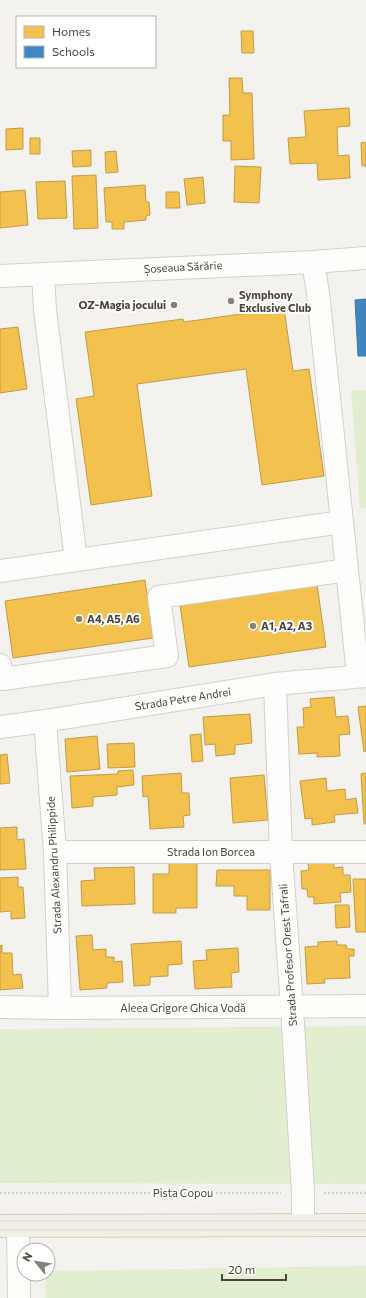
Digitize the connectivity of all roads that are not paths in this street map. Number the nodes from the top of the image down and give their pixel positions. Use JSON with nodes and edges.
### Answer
{"nodes":[{"id":1,"x":366,"y":258,"type":"edge"},
{"id":2,"x":313,"y":262,"type":"junction"},
{"id":3,"x":43,"y":274,"type":"junction"},
{"id":4,"x":0,"y":276,"type":"edge"},
{"id":5,"x":342,"y":522,"type":"junction"},
{"id":6,"x":76,"y":560,"type":"junction"},
{"id":7,"x":347,"y":570,"type":"junction"},
{"id":8,"x":0,"y":571,"type":"edge"},
{"id":9,"x":0,"y":665,"type":"edge"},
{"id":10,"x":361,"y":670,"type":"edge"},
{"id":11,"x":276,"y":684,"type":"junction"},
{"id":12,"x":45,"y":721,"type":"junction"},
{"id":13,"x":0,"y":727,"type":"edge"},
{"id":14,"x":55,"y":852,"type":"junction"},
{"id":15,"x":281,"y":852,"type":"junction"},
{"id":16,"x":366,"y":852,"type":"edge"},
{"id":17,"x":366,"y":1006,"type":"edge"},
{"id":18,"x":0,"y":1007,"type":"edge"},
{"id":19,"x":292,"y":1007,"type":"junction"},
{"id":20,"x":60,"y":1008,"type":"junction"},
{"id":21,"x":303,"y":1225,"type":"junction"},
{"id":22,"x":366,"y":1225,"type":"edge"},
{"id":23,"x":9,"y":1226,"type":"edge"},
{"id":24,"x":19,"y":1298,"type":"edge"}],
"edges":[{"from":1,"to":2,"type":"street","name":"Șoseaua Sărărie"},
{"from":2,"to":3,"type":"street","name":"Șoseaua Sărărie"},
{"from":2,"to":5,"type":"street"},
{"from":3,"to":4,"type":"street","name":"Șoseaua Sărărie"},
{"from":3,"to":6,"type":"street"},
{"from":5,"to":6,"type":"street"},
{"from":5,"to":7,"type":"street"},
{"from":6,"to":8,"type":"street"},
{"from":7,"to":9,"type":"street"},
{"from":7,"to":10,"type":"street"},
{"from":10,"to":11,"type":"street","name":"Strada Petre Andrei"},
{"from":11,"to":12,"type":"street","name":"Strada Petre Andrei"},
{"from":11,"to":15,"type":"street","name":"Strada Profesor Orest Tafrali"},
{"from":12,"to":13,"type":"street","name":"Strada Petre Andrei"},
{"from":12,"to":14,"type":"street","name":"Strada Alexandru Philippide"},
{"from":14,"to":15,"type":"street","name":"Strada Ion Borcea"},
{"from":14,"to":20,"type":"street","name":"Strada Alexandru Philippide"},
{"from":15,"to":16,"type":"street","name":"Strada Ion Borcea"},
{"from":15,"to":19,"type":"street","name":"Strada Profesor Orest Tafrali"},
{"from":17,"to":19,"type":"street","name":"Aleea Grigore Ghica Vodă"},
{"from":18,"to":20,"type":"street","name":"Aleea Grigore Ghica Vodă"},
{"from":19,"to":20,"type":"street","name":"Aleea Grigore Ghica Vodă"},
{"from":19,"to":21,"type":"street","name":"Strada Profesor Orest Tafrali"},
{"from":21,"to":22,"type":"main road"},
{"from":21,"to":23,"type":"main road"},
{"from":23,"to":24,"type":"street"}]}
